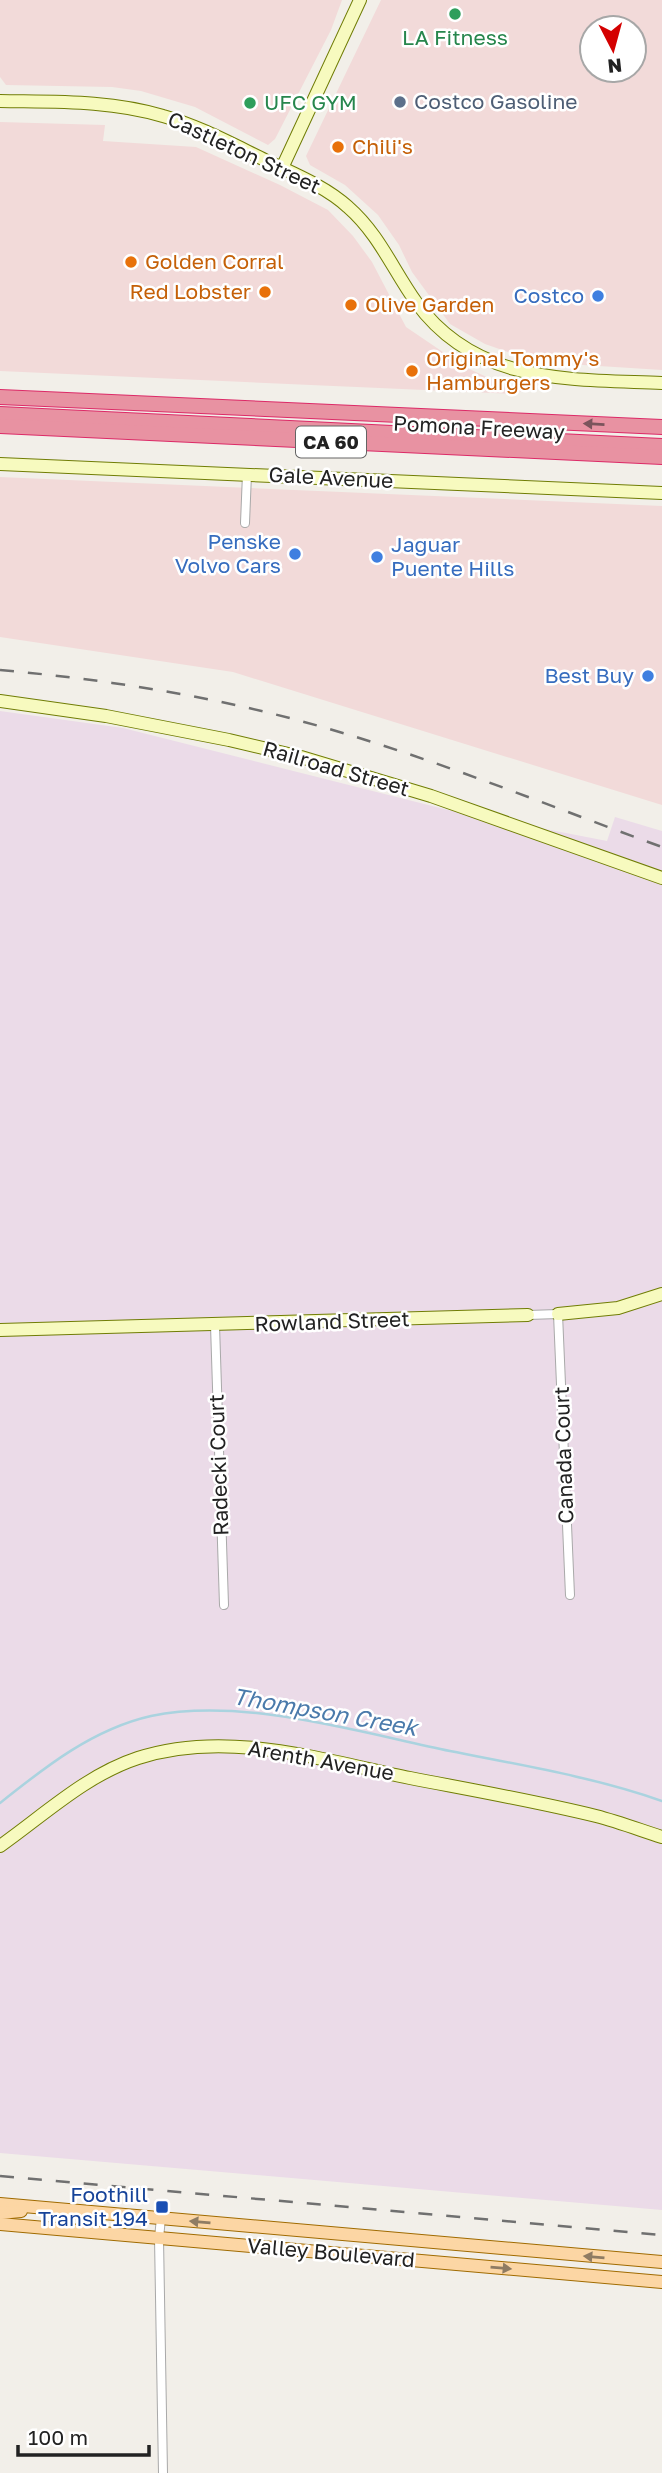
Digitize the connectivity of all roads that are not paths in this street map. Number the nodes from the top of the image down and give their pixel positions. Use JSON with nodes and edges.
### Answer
{"nodes":[{"id":1,"x":360,"y":0,"type":"edge"},
{"id":2,"x":0,"y":101,"type":"edge"},
{"id":3,"x":282,"y":168,"type":"junction"},
{"id":4,"x":662,"y":383,"type":"edge"},
{"id":5,"x":0,"y":397,"type":"edge"},
{"id":6,"x":0,"y":408,"type":"edge"},
{"id":7,"x":0,"y":414,"type":"edge"},
{"id":8,"x":0,"y":426,"type":"edge"},
{"id":9,"x":662,"y":427,"type":"edge"},
{"id":10,"x":662,"y":440,"type":"edge"},
{"id":11,"x":662,"y":446,"type":"edge"},
{"id":12,"x":662,"y":457,"type":"edge"},
{"id":13,"x":0,"y":464,"type":"edge"},
{"id":14,"x":247,"y":474,"type":"junction"},
{"id":15,"x":662,"y":493,"type":"edge"},
{"id":16,"x":245,"y":523,"type":"dead end"},
{"id":17,"x":0,"y":701,"type":"edge"},
{"id":18,"x":662,"y":878,"type":"edge"},
{"id":19,"x":662,"y":1294,"type":"edge"},
{"id":20,"x":558,"y":1314,"type":"junction"},
{"id":21,"x":528,"y":1315,"type":"joint"},
{"id":22,"x":215,"y":1325,"type":"junction"},
{"id":23,"x":0,"y":1330,"type":"edge"},
{"id":24,"x":570,"y":1595,"type":"dead end"},
{"id":25,"x":224,"y":1605,"type":"dead end"},
{"id":26,"x":662,"y":1838,"type":"edge"},
{"id":27,"x":0,"y":1846,"type":"edge"},
{"id":28,"x":0,"y":2204,"type":"edge"},
{"id":29,"x":49,"y":2208,"type":"junction"},
{"id":30,"x":0,"y":2213,"type":"edge"},
{"id":31,"x":161,"y":2218,"type":"junction"},
{"id":32,"x":0,"y":2224,"type":"edge"},
{"id":33,"x":159,"y":2238,"type":"junction"},
{"id":34,"x":435,"y":2243,"type":"junction"},
{"id":35,"x":433,"y":2262,"type":"junction"},
{"id":36,"x":662,"y":2262,"type":"edge"},
{"id":37,"x":662,"y":2282,"type":"edge"},
{"id":38,"x":163,"y":2473,"type":"edge"}],
"edges":[{"from":1,"to":3,"type":"street"},
{"from":2,"to":3,"type":"street","name":"Castleton Street"},
{"from":3,"to":4,"type":"street","name":"Castleton Street"},
{"from":9,"to":5,"type":"highway","name":"Pomona Freeway","number":"CA 60","one_way":true},
{"from":6,"to":10,"type":"highway"},
{"from":7,"to":11,"type":"highway"},
{"from":8,"to":12,"type":"highway","name":"Pomona Freeway","number":"CA 60"},
{"from":13,"to":14,"type":"street","name":"Gale Avenue"},
{"from":14,"to":15,"type":"street","name":"Gale Avenue"},
{"from":14,"to":16,"type":"street"},
{"from":17,"to":18,"type":"street","name":"Railroad Street"},
{"from":19,"to":20,"type":"street","name":"Rowland Street"},
{"from":20,"to":21,"type":"street","name":"Rowland Street"},
{"from":20,"to":24,"type":"street","name":"Canada Court"},
{"from":21,"to":22,"type":"street","name":"Rowland Street"},
{"from":22,"to":23,"type":"street","name":"Rowland Street"},
{"from":22,"to":25,"type":"street","name":"Radecki Court"},
{"from":26,"to":27,"type":"street","name":"Arenth Avenue"},
{"from":28,"to":29,"type":"main road","name":"Valley Boulevard"},
{"from":29,"to":30,"type":"main road"},
{"from":29,"to":31,"type":"main road","name":"Valley Boulevard"},
{"from":31,"to":33,"type":"street"},
{"from":34,"to":31,"type":"main road","name":"Valley Boulevard","one_way":true},
{"from":32,"to":33,"type":"main road","name":"Valley Boulevard"},
{"from":33,"to":35,"type":"main road","name":"Valley Boulevard"},
{"from":33,"to":38,"type":"street"},
{"from":34,"to":35,"type":"main road"},
{"from":36,"to":34,"type":"main road","name":"Valley Boulevard","one_way":true},
{"from":35,"to":37,"type":"main road","name":"Valley Boulevard","one_way":true}]}
